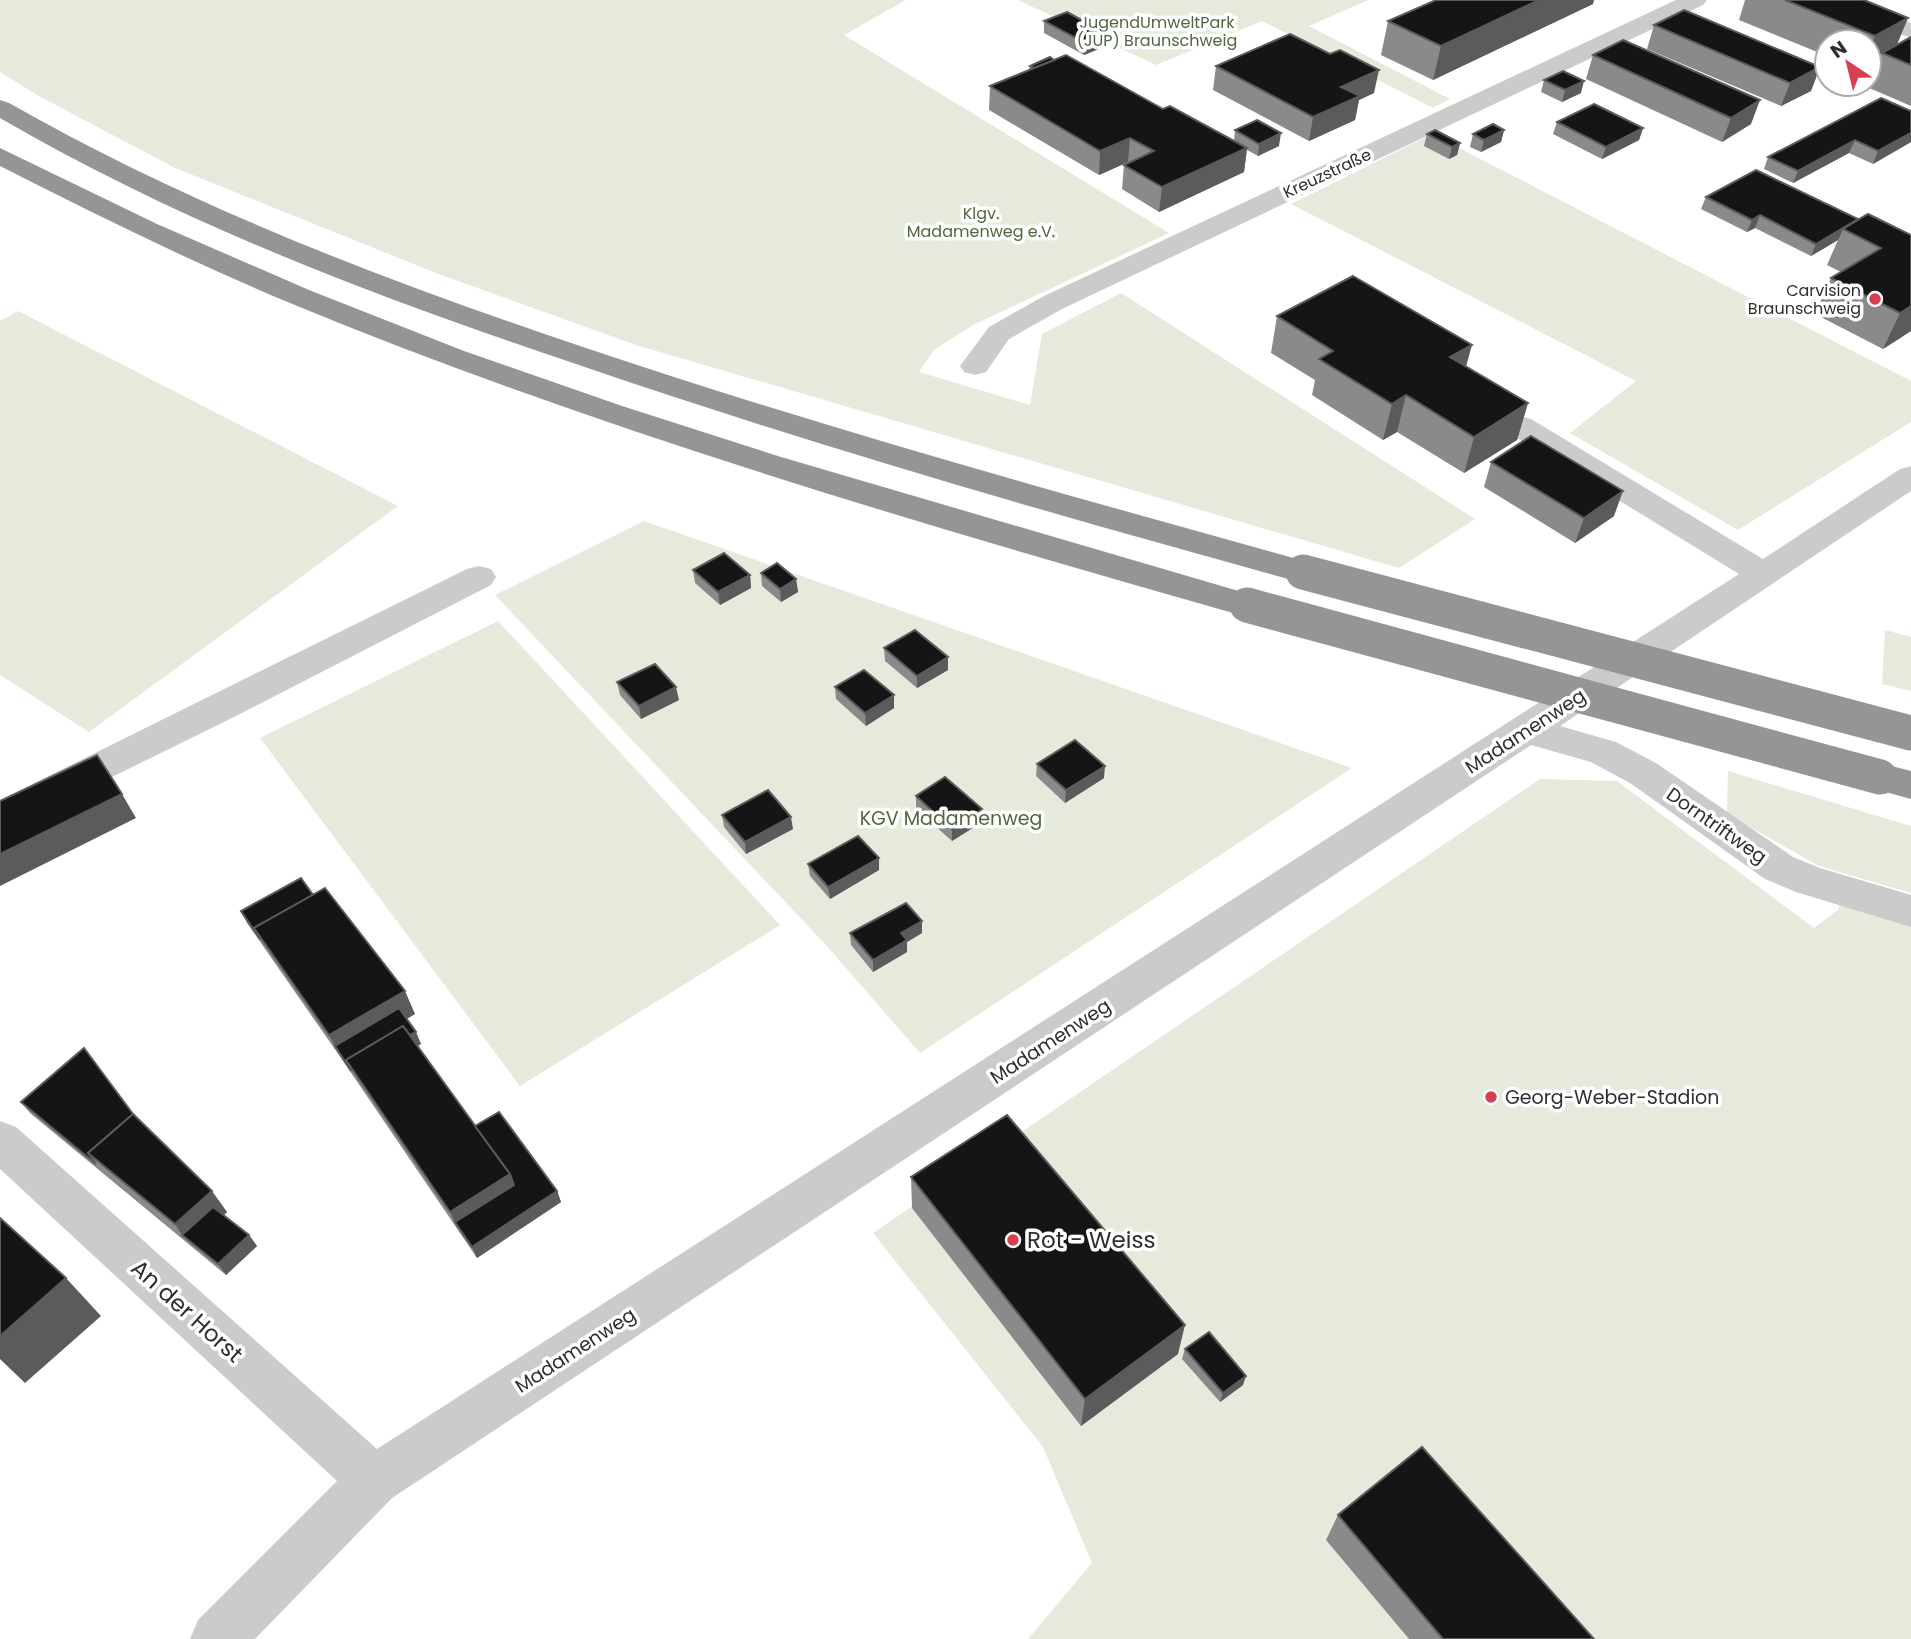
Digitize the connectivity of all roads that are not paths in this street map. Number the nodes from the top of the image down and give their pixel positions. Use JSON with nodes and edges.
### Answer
{"nodes":[{"id":1,"x":1695,"y":0,"type":"edge"},
{"id":2,"x":1826,"y":0,"type":"edge"},
{"id":3,"x":1911,"y":31,"type":"edge"},
{"id":4,"x":0,"y":108,"type":"edge"},
{"id":5,"x":0,"y":156,"type":"edge"},
{"id":6,"x":975,"y":366,"type":"dead end"},
{"id":7,"x":1520,"y":426,"type":"edge"},
{"id":8,"x":1911,"y":476,"type":"edge"},
{"id":9,"x":1763,"y":574,"type":"junction"},
{"id":10,"x":478,"y":577,"type":"dead end"},
{"id":11,"x":1527,"y":730,"type":"junction"},
{"id":12,"x":1911,"y":733,"type":"edge"},
{"id":13,"x":1896,"y":781,"type":"edge"},
{"id":14,"x":0,"y":817,"type":"edge"},
{"id":15,"x":1911,"y":911,"type":"edge"},
{"id":16,"x":0,"y":1141,"type":"edge"},
{"id":17,"x":374,"y":1480,"type":"junction"},
{"id":18,"x":216,"y":1639,"type":"edge"}],
"edges":[{"from":1,"to":6,"type":"street","name":"Kreuzstraße"},
{"from":2,"to":3,"type":"street"},
{"from":4,"to":12,"type":"highway","bridge":true},
{"from":5,"to":13,"type":"highway","bridge":true},
{"from":7,"to":9,"type":"street"},
{"from":8,"to":9,"type":"street","name":"Madamenweg"},
{"from":9,"to":11,"type":"street","name":"Madamenweg"},
{"from":10,"to":14,"type":"street"},
{"from":11,"to":15,"type":"street","name":"Dorntriftweg"},
{"from":11,"to":17,"type":"street","name":"Madamenweg"},
{"from":16,"to":17,"type":"street","name":"An der Horst"},
{"from":17,"to":18,"type":"street","name":"Madamenweg"}]}
